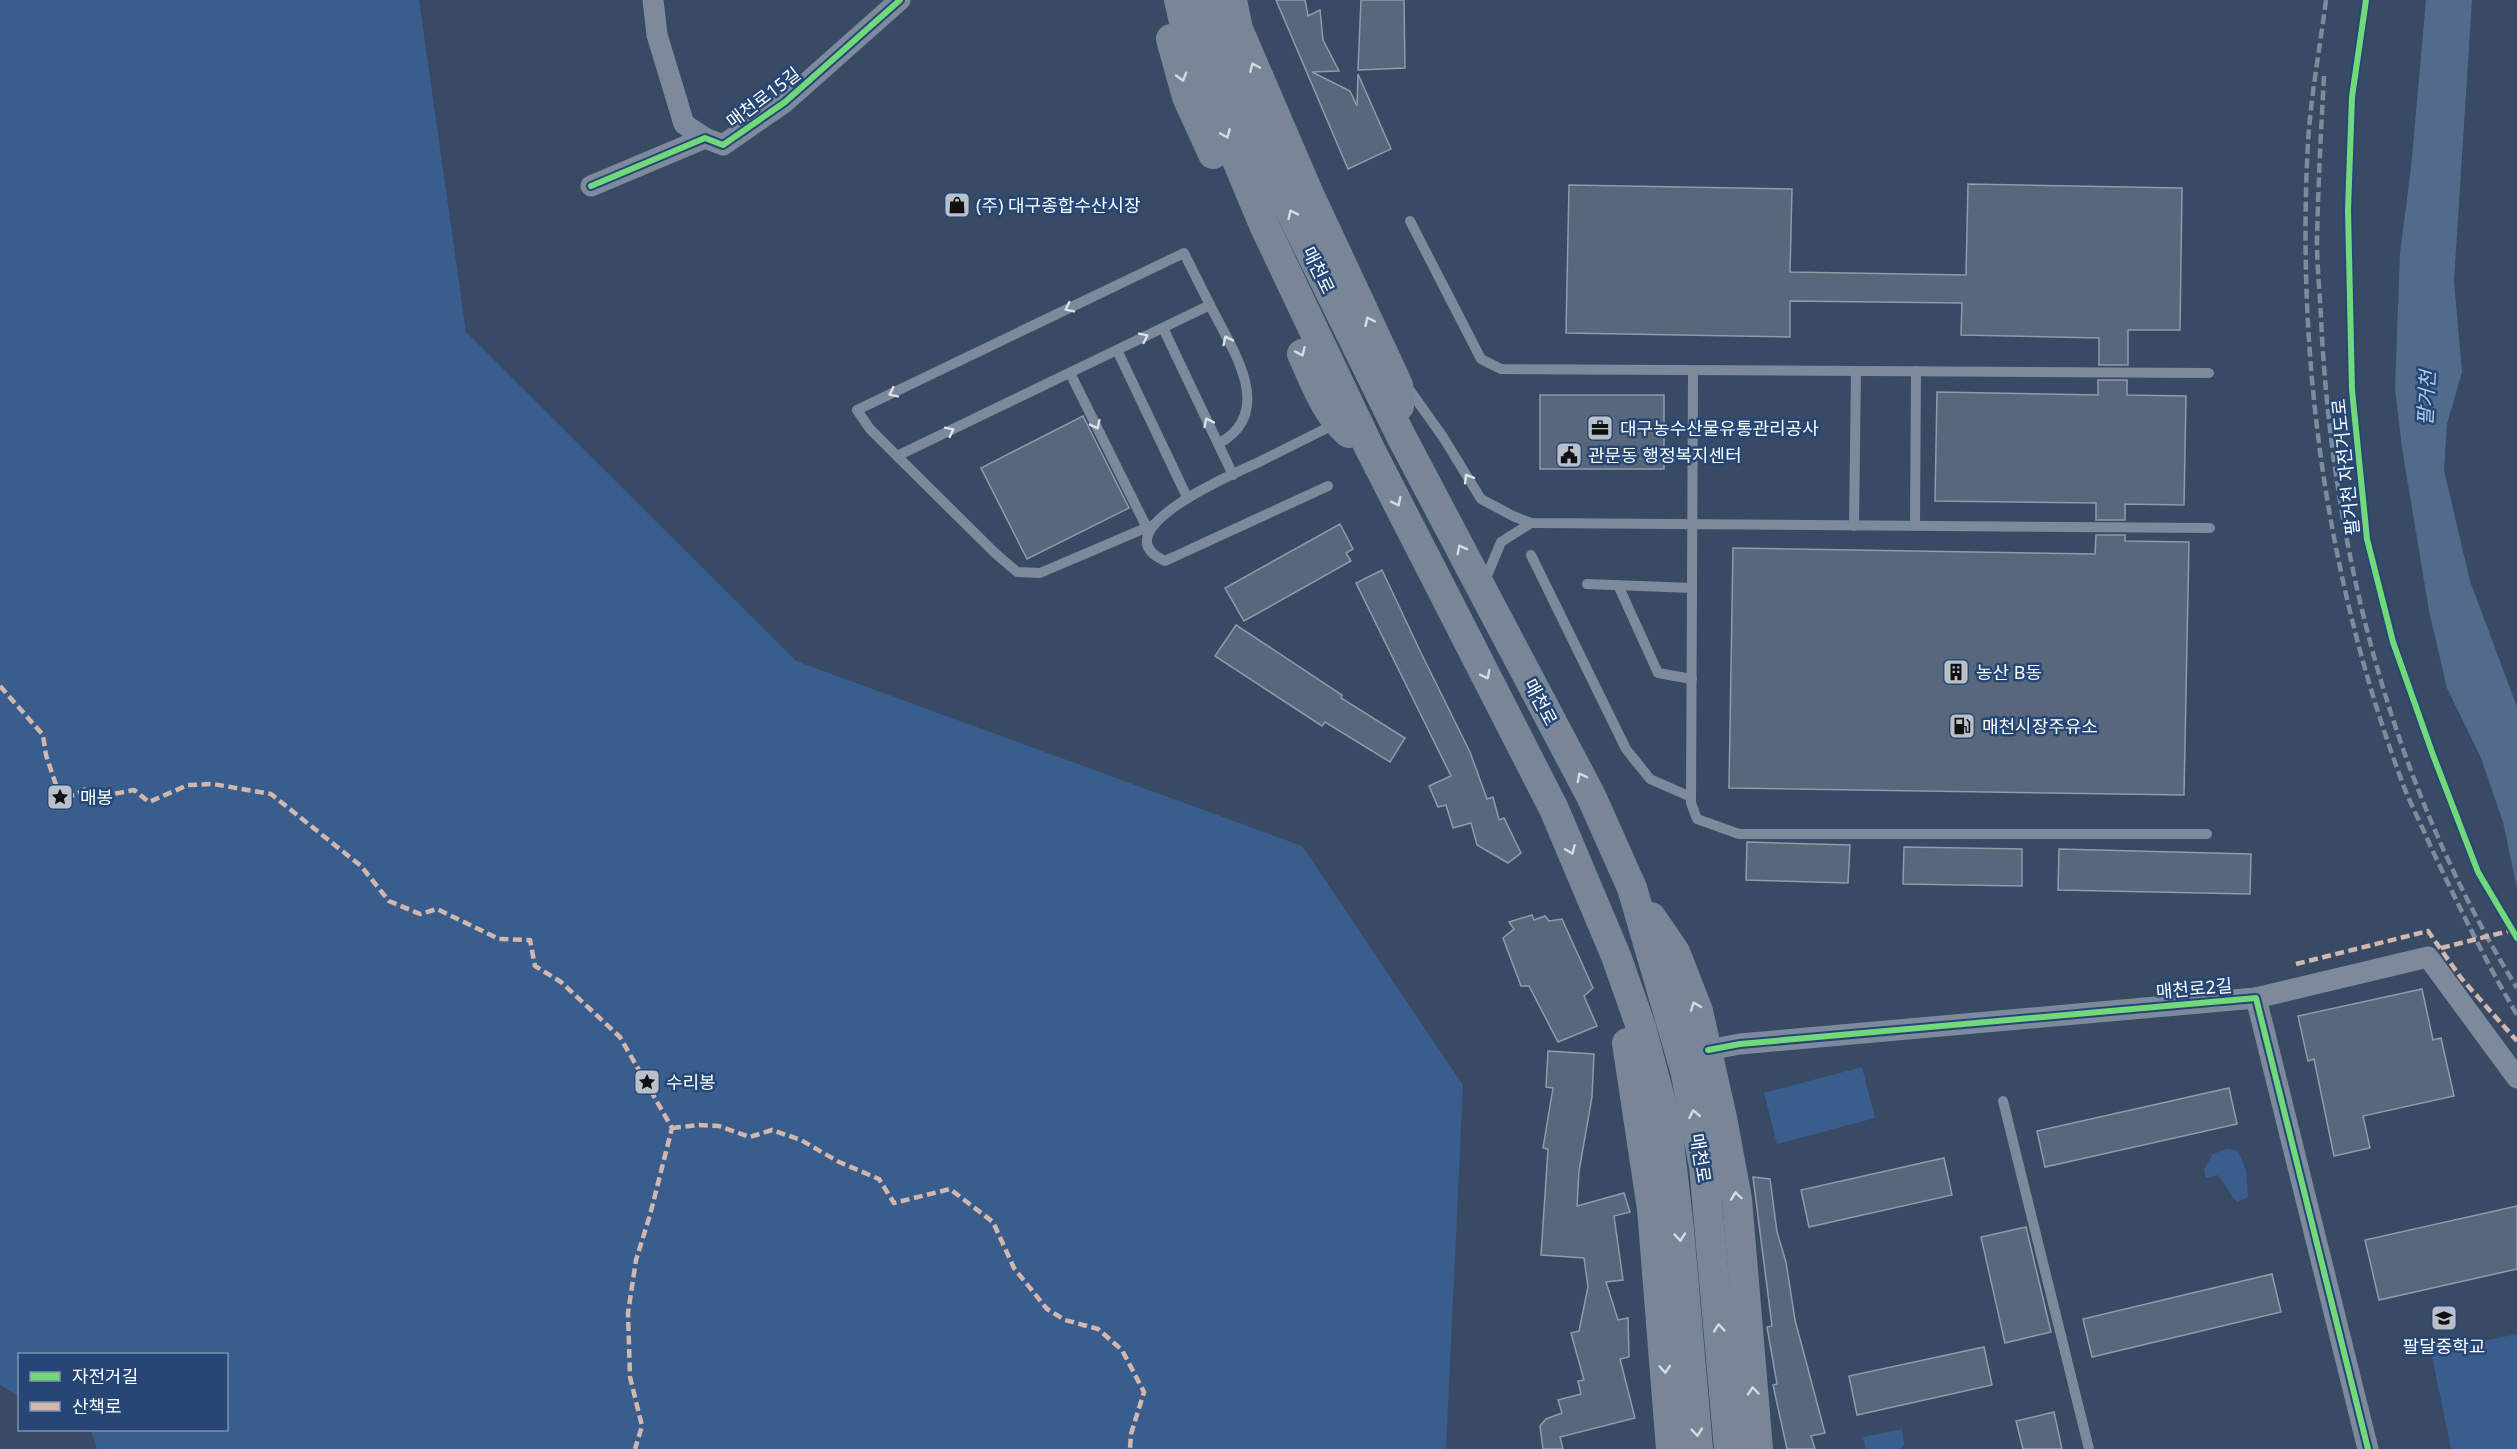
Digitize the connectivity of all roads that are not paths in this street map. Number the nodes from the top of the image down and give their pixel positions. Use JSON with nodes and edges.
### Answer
{"nodes":[{"id":1,"x":653,"y":0,"type":"edge"},
{"id":2,"x":900,"y":0,"type":"edge"},
{"id":3,"x":1161,"y":0,"type":"edge"},
{"id":4,"x":1179,"y":0,"type":"edge"},
{"id":5,"x":1208,"y":0,"type":"edge"},
{"id":6,"x":1232,"y":0,"type":"edge"},
{"id":7,"x":705,"y":138,"type":"junction"},
{"id":8,"x":591,"y":186,"type":"dead end"},
{"id":9,"x":1410,"y":221,"type":"dead end"},
{"id":10,"x":1210,"y":305,"type":"junction"},
{"id":11,"x":1163,"y":328,"type":"junction"},
{"id":12,"x":1117,"y":350,"type":"junction"},
{"id":13,"x":1384,"y":355,"type":"junction"},
{"id":14,"x":1693,"y":371,"type":"junction"},
{"id":15,"x":1856,"y":371,"type":"junction"},
{"id":16,"x":1916,"y":372,"type":"junction"},
{"id":17,"x":1070,"y":373,"type":"junction"},
{"id":18,"x":2209,"y":373,"type":"dead end"},
{"id":19,"x":1337,"y":423,"type":"junction"},
{"id":20,"x":1401,"y":436,"type":"junction"},
{"id":21,"x":1218,"y":444,"type":"junction"},
{"id":22,"x":1370,"y":449,"type":"junction"},
{"id":23,"x":897,"y":456,"type":"junction"},
{"id":24,"x":1233,"y":475,"type":"junction"},
{"id":25,"x":1328,"y":486,"type":"dead end"},
{"id":26,"x":1187,"y":497,"type":"junction"},
{"id":27,"x":1531,"y":523,"type":"junction"},
{"id":28,"x":1692,"y":525,"type":"junction"},
{"id":29,"x":1151,"y":526,"type":"junction"},
{"id":30,"x":1854,"y":526,"type":"junction"},
{"id":31,"x":1915,"y":526,"type":"junction"},
{"id":32,"x":2210,"y":528,"type":"dead end"},
{"id":33,"x":1531,"y":555,"type":"dead end"},
{"id":34,"x":1587,"y":584,"type":"dead end"},
{"id":35,"x":1618,"y":585,"type":"junction"},
{"id":36,"x":1692,"y":588,"type":"junction"},
{"id":37,"x":1482,"y":589,"type":"junction"},
{"id":38,"x":1692,"y":679,"type":"junction"},
{"id":39,"x":1691,"y":797,"type":"junction"},
{"id":40,"x":2207,"y":834,"type":"dead end"},
{"id":41,"x":1632,"y":888,"type":"junction"},
{"id":42,"x":1616,"y":956,"type":"junction"},
{"id":43,"x":2256,"y":998,"type":"junction"},
{"id":44,"x":1708,"y":1050,"type":"junction"},
{"id":45,"x":2517,"y":1078,"type":"edge"},
{"id":46,"x":2003,"y":1101,"type":"dead end"},
{"id":47,"x":1671,"y":1449,"type":"edge"},
{"id":48,"x":1698,"y":1449,"type":"edge"},
{"id":49,"x":1729,"y":1449,"type":"edge"},
{"id":50,"x":1758,"y":1449,"type":"edge"},
{"id":51,"x":2089,"y":1449,"type":"edge"},
{"id":52,"x":2368,"y":1449,"type":"edge"}],
"edges":[{"from":1,"to":7,"type":"street"},
{"from":2,"to":7,"type":"street","name":"매천로15길"},
{"from":3,"to":19,"type":"main road","one_way":true},
{"from":4,"to":22,"type":"main road","name":"매천로","one_way":true},
{"from":20,"to":5,"type":"main road","name":"매천로","one_way":true},
{"from":13,"to":6,"type":"main road","one_way":true},
{"from":7,"to":8,"type":"street","name":"매천로15길"},
{"from":9,"to":14,"type":"lane"},
{"from":10,"to":11,"type":"lane"},
{"from":21,"to":10,"type":"lane","one_way":true},
{"from":10,"to":23,"type":"lane","one_way":true},
{"from":12,"to":11,"type":"lane","one_way":true},
{"from":21,"to":11,"type":"lane","one_way":true},
{"from":12,"to":17,"type":"lane"},
{"from":12,"to":26,"type":"lane"},
{"from":13,"to":20,"type":"main road"},
{"from":27,"to":13,"type":"lane","one_way":true},
{"from":14,"to":15,"type":"lane"},
{"from":14,"to":28,"type":"lane"},
{"from":15,"to":16,"type":"lane"},
{"from":15,"to":30,"type":"lane"},
{"from":16,"to":18,"type":"lane"},
{"from":16,"to":31,"type":"lane"},
{"from":23,"to":17,"type":"lane","one_way":true},
{"from":17,"to":29,"type":"lane","one_way":true},
{"from":19,"to":22,"type":"main road"},
{"from":19,"to":24,"type":"lane"},
{"from":37,"to":20,"type":"main road","name":"매천로","one_way":true},
{"from":21,"to":24,"type":"lane"},
{"from":22,"to":42,"type":"main road","name":"매천로","one_way":true},
{"from":23,"to":29,"type":"lane"},
{"from":24,"to":26,"type":"lane"},
{"from":25,"to":29,"type":"lane"},
{"from":26,"to":29,"type":"lane"},
{"from":27,"to":28,"type":"lane"},
{"from":27,"to":37,"type":"lane"},
{"from":28,"to":30,"type":"lane"},
{"from":28,"to":36,"type":"lane"},
{"from":30,"to":31,"type":"lane"},
{"from":31,"to":32,"type":"lane"},
{"from":33,"to":39,"type":"lane"},
{"from":34,"to":35,"type":"lane"},
{"from":35,"to":36,"type":"lane"},
{"from":35,"to":38,"type":"lane"},
{"from":36,"to":38,"type":"lane"},
{"from":41,"to":37,"type":"main road","name":"매천로","one_way":true},
{"from":38,"to":39,"type":"lane"},
{"from":39,"to":40,"type":"lane"},
{"from":44,"to":41,"type":"main road","one_way":true},
{"from":49,"to":41,"type":"main road","name":"매천로","one_way":true},
{"from":42,"to":47,"type":"main road","one_way":true},
{"from":42,"to":48,"type":"main road","name":"매천로","one_way":true},
{"from":43,"to":44,"type":"street","name":"매천로2길"},
{"from":43,"to":45,"type":"street"},
{"from":43,"to":52,"type":"street","name":"매천로2길"},
{"from":50,"to":44,"type":"main road","one_way":true},
{"from":46,"to":51,"type":"lane"}]}
